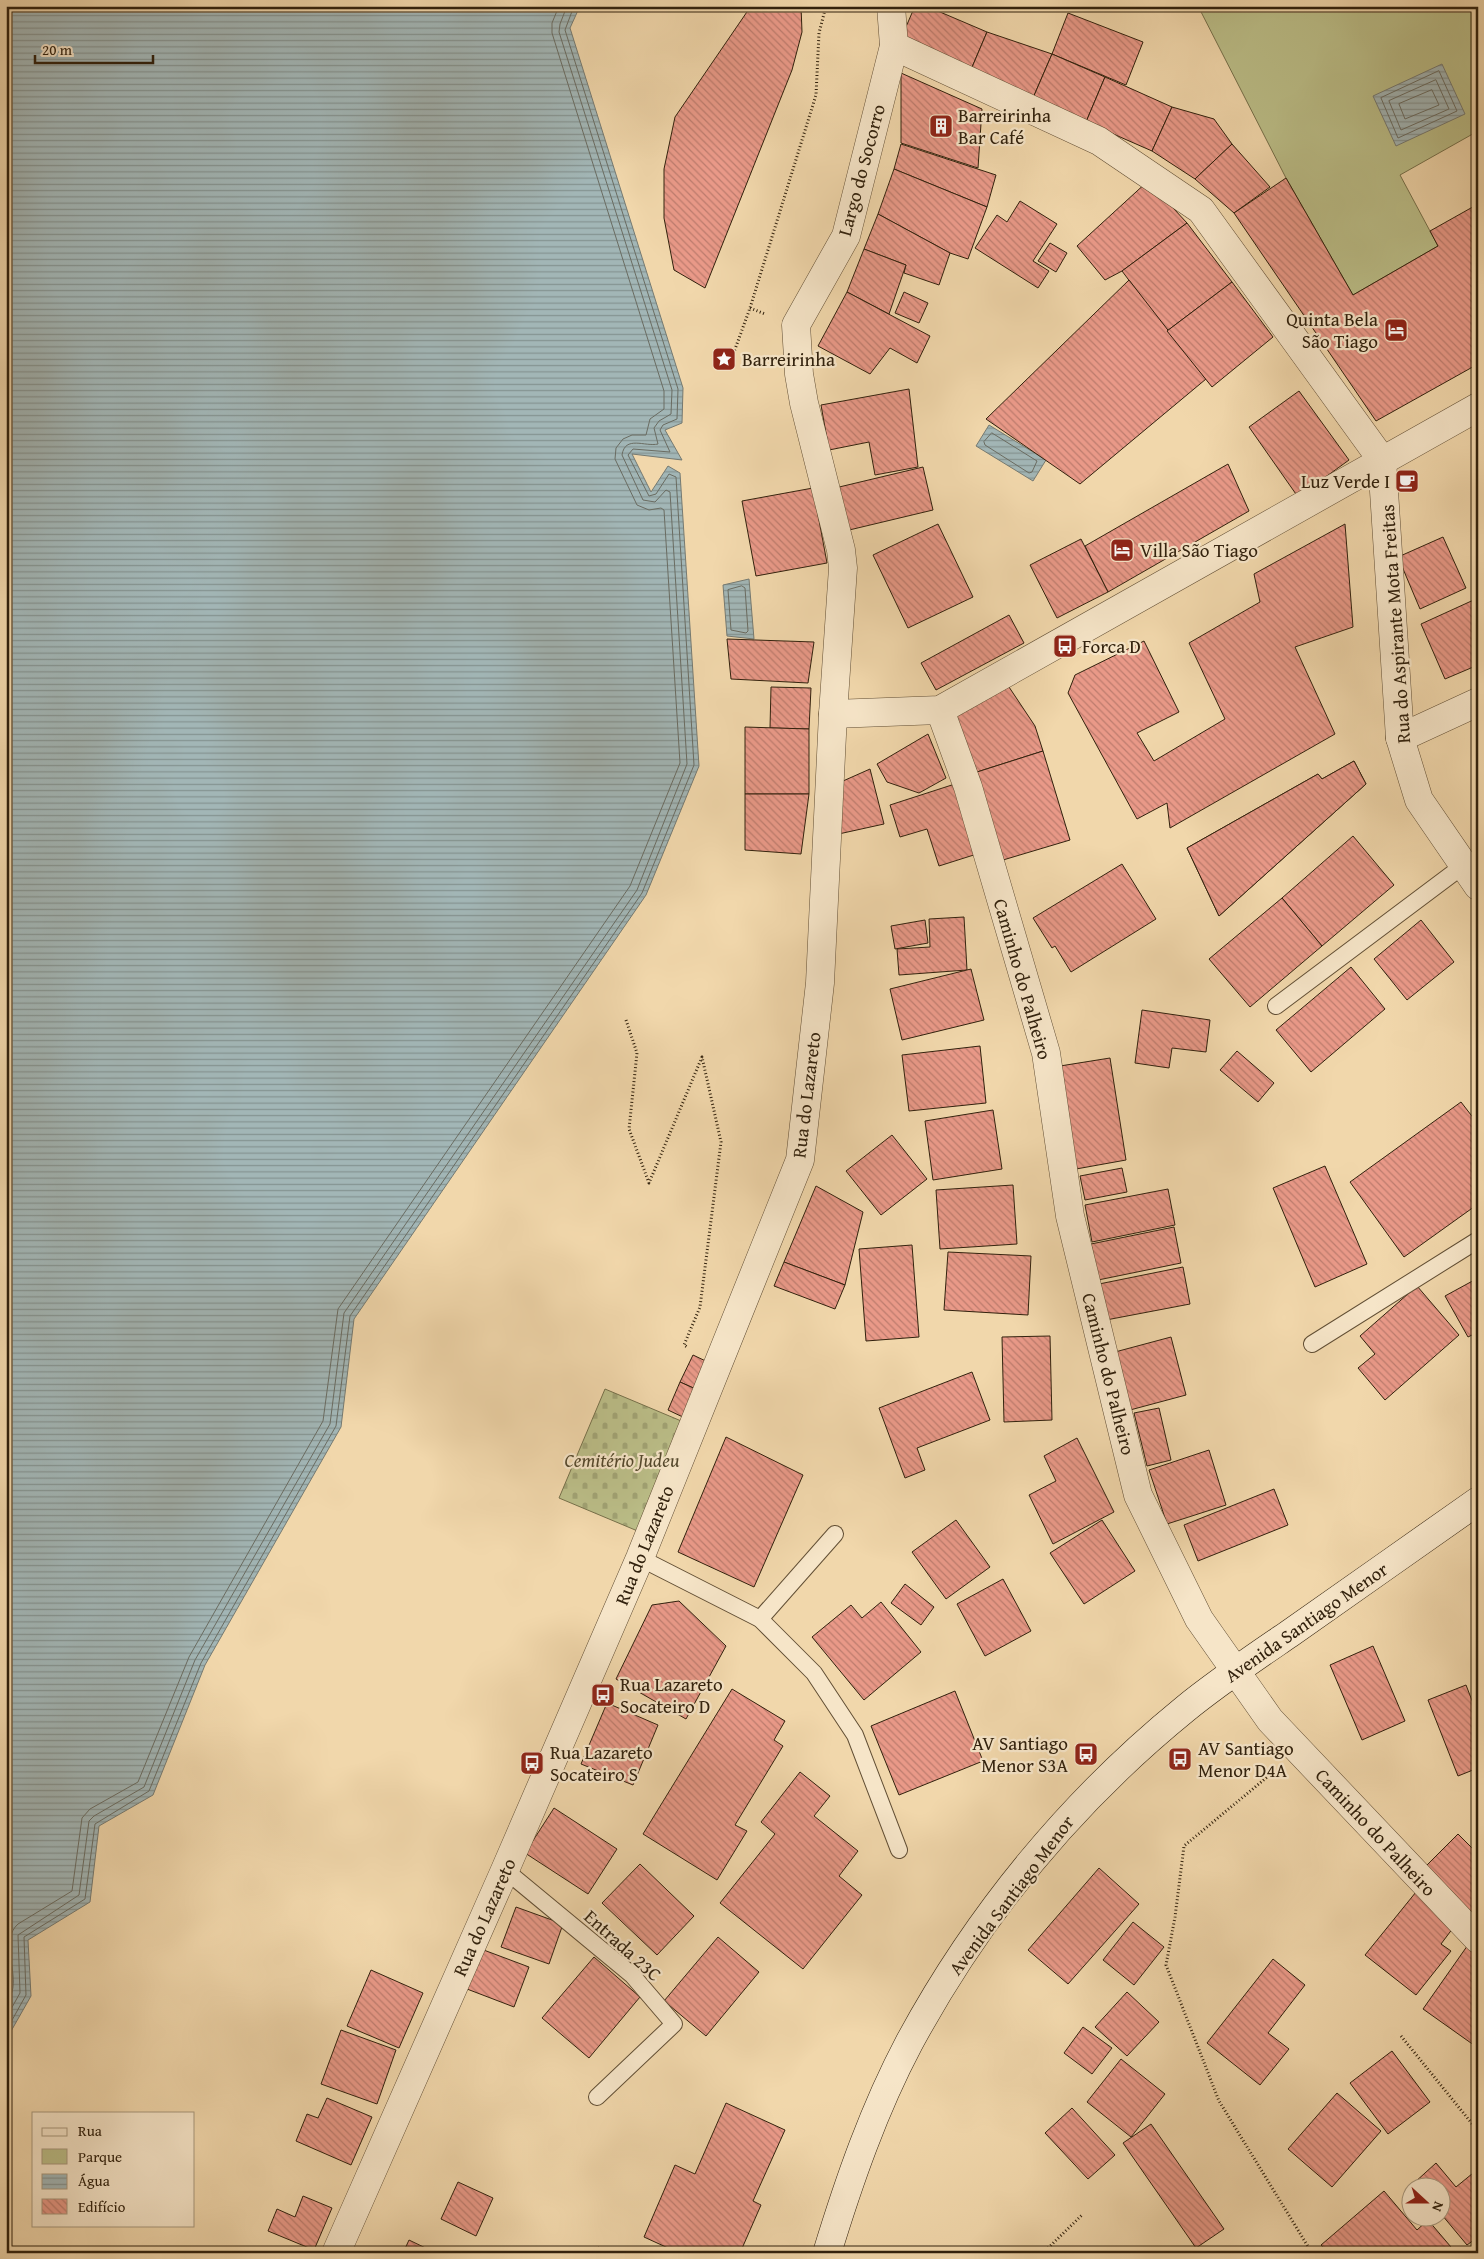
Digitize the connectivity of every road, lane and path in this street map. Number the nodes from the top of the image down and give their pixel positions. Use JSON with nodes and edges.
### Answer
{"nodes":[{"id":1,"x":826,"y":6,"type":"edge"},
{"id":2,"x":891,"y":6,"type":"edge"},
{"id":3,"x":894,"y":46,"type":"junction"},
{"id":4,"x":724,"y":359,"type":"dead end"},
{"id":5,"x":1478,"y":406,"type":"edge"},
{"id":6,"x":1382,"y":460,"type":"junction"},
{"id":7,"x":1478,"y":702,"type":"edge"},
{"id":8,"x":940,"y":710,"type":"junction"},
{"id":9,"x":833,"y":714,"type":"junction"},
{"id":10,"x":1400,"y":738,"type":"junction"},
{"id":11,"x":1471,"y":875,"type":"edge"},
{"id":12,"x":1276,"y":1006,"type":"dead end"},
{"id":13,"x":626,"y":1020,"type":"dead end"},
{"id":14,"x":1478,"y":1240,"type":"edge"},
{"id":15,"x":693,"y":1342,"type":"dead end"},
{"id":16,"x":1312,"y":1344,"type":"dead end"},
{"id":17,"x":1478,"y":1501,"type":"edge"},
{"id":18,"x":834,"y":1534,"type":"dead end"},
{"id":19,"x":640,"y":1558,"type":"junction"},
{"id":20,"x":760,"y":1619,"type":"junction"},
{"id":21,"x":1237,"y":1671,"type":"junction"},
{"id":22,"x":1299,"y":1750,"type":"junction"},
{"id":23,"x":899,"y":1850,"type":"dead end"},
{"id":24,"x":506,"y":1870,"type":"junction"},
{"id":25,"x":1478,"y":1939,"type":"edge"},
{"id":26,"x":1401,"y":2036,"type":"dead end"},
{"id":27,"x":597,"y":2097,"type":"dead end"},
{"id":28,"x":1478,"y":2131,"type":"edge"},
{"id":29,"x":1084,"y":2214,"type":"dead end"},
{"id":30,"x":336,"y":2253,"type":"edge"},
{"id":31,"x":827,"y":2253,"type":"edge"},
{"id":32,"x":1043,"y":2253,"type":"edge"},
{"id":33,"x":1312,"y":2253,"type":"edge"}],
"edges":[{"from":1,"to":4,"type":"path"},
{"from":2,"to":3,"type":"street","name":"Largo do Socorro"},
{"from":3,"to":6,"type":"street"},
{"from":3,"to":9,"type":"street","name":"Largo do Socorro"},
{"from":5,"to":6,"type":"street"},
{"from":6,"to":8,"type":"street"},
{"from":6,"to":10,"type":"street","name":"Rua do Aspirante Mota Freitas"},
{"from":7,"to":10,"type":"street"},
{"from":8,"to":9,"type":"street"},
{"from":8,"to":21,"type":"street","name":"Caminho do Palheiro"},
{"from":9,"to":19,"type":"street","name":"Rua do Lazareto"},
{"from":10,"to":11,"type":"street","name":"Rua do Aspirante Mota Freitas"},
{"from":11,"to":12,"type":"lane"},
{"from":13,"to":15,"type":"path"},
{"from":14,"to":16,"type":"lane"},
{"from":17,"to":21,"type":"street","name":"Avenida Santiago Menor"},
{"from":18,"to":20,"type":"lane"},
{"from":19,"to":20,"type":"lane"},
{"from":19,"to":24,"type":"street","name":"Rua do Lazareto"},
{"from":20,"to":23,"type":"lane"},
{"from":21,"to":22,"type":"street","name":"Caminho do Palheiro"},
{"from":21,"to":31,"type":"street","name":"Avenida Santiago Menor"},
{"from":22,"to":25,"type":"street","name":"Caminho do Palheiro"},
{"from":22,"to":33,"type":"path"},
{"from":24,"to":27,"type":"lane","name":"Entrada 23C"},
{"from":24,"to":30,"type":"street","name":"Rua do Lazareto"},
{"from":26,"to":28,"type":"path"},
{"from":29,"to":32,"type":"path"}]}
